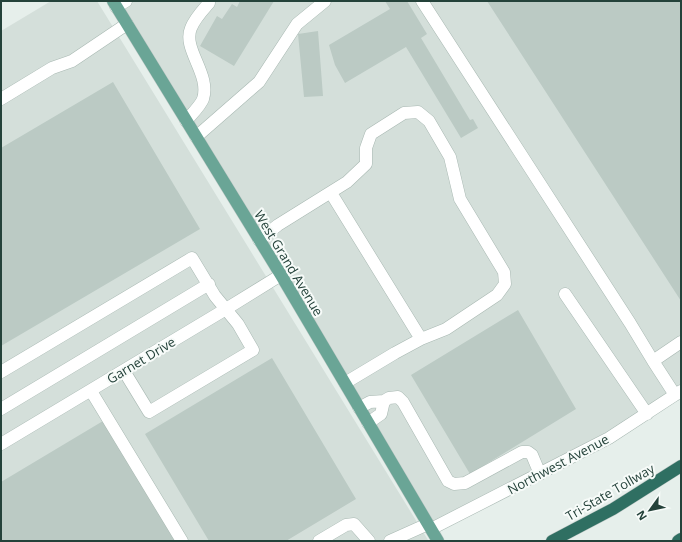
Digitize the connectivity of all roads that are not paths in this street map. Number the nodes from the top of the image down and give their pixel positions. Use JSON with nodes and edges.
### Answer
{"nodes":[{"id":1,"x":325,"y":1,"type":"edge"},
{"id":2,"x":422,"y":1,"type":"edge"},
{"id":3,"x":118,"y":3,"type":"edge"},
{"id":4,"x":209,"y":3,"type":"dead end"},
{"id":5,"x":127,"y":24,"type":"junction"},
{"id":6,"x":1,"y":99,"type":"edge"},
{"id":7,"x":186,"y":121,"type":"junction"},
{"id":8,"x":196,"y":137,"type":"junction"},
{"id":9,"x":331,"y":193,"type":"junction"},
{"id":10,"x":259,"y":240,"type":"junction"},
{"id":11,"x":281,"y":275,"type":"junction"},
{"id":12,"x":209,"y":284,"type":"junction"},
{"id":13,"x":565,"y":294,"type":"dead end"},
{"id":14,"x":226,"y":309,"type":"junction"},
{"id":15,"x":421,"y":339,"type":"junction"},
{"id":16,"x":681,"y":342,"type":"edge"},
{"id":17,"x":653,"y":361,"type":"junction"},
{"id":18,"x":124,"y":371,"type":"junction"},
{"id":19,"x":1,"y":372,"type":"edge"},
{"id":20,"x":345,"y":383,"type":"junction"},
{"id":21,"x":90,"y":391,"type":"junction"},
{"id":22,"x":678,"y":393,"type":"edge"},
{"id":23,"x":384,"y":401,"type":"junction"},
{"id":24,"x":1,"y":408,"type":"edge"},
{"id":25,"x":359,"y":408,"type":"junction"},
{"id":26,"x":646,"y":414,"type":"junction"},
{"id":27,"x":368,"y":423,"type":"junction"},
{"id":28,"x":1,"y":444,"type":"edge"},
{"id":29,"x":681,"y":466,"type":"edge"},
{"id":30,"x":540,"y":474,"type":"junction"},
{"id":31,"x":429,"y":527,"type":"junction"},
{"id":32,"x":681,"y":539,"type":"edge"},
{"id":33,"x":182,"y":541,"type":"edge"},
{"id":34,"x":319,"y":541,"type":"edge"},
{"id":35,"x":369,"y":541,"type":"edge"},
{"id":36,"x":390,"y":541,"type":"edge"},
{"id":37,"x":438,"y":541,"type":"edge"},
{"id":38,"x":552,"y":541,"type":"edge"},
{"id":39,"x":678,"y":541,"type":"edge"}],
"edges":[{"from":1,"to":8,"type":"street"},
{"from":2,"to":17,"type":"street"},
{"from":3,"to":5,"type":"main road","name":"West Grand Avenue"},
{"from":4,"to":7,"type":"street"},
{"from":5,"to":6,"type":"street"},
{"from":5,"to":7,"type":"main road","name":"West Grand Avenue"},
{"from":7,"to":8,"type":"main road","name":"West Grand Avenue"},
{"from":8,"to":10,"type":"main road","name":"West Grand Avenue"},
{"from":9,"to":10,"type":"street"},
{"from":9,"to":15,"type":"street"},
{"from":9,"to":15,"type":"street"},
{"from":10,"to":11,"type":"main road","name":"West Grand Avenue"},
{"from":11,"to":14,"type":"street","name":"Garnet Drive"},
{"from":11,"to":20,"type":"main road","name":"West Grand Avenue"},
{"from":12,"to":14,"type":"street"},
{"from":12,"to":19,"type":"street"},
{"from":12,"to":24,"type":"street"},
{"from":13,"to":26,"type":"street"},
{"from":14,"to":18,"type":"street","name":"Garnet Drive"},
{"from":14,"to":18,"type":"street"},
{"from":15,"to":20,"type":"street"},
{"from":16,"to":17,"type":"street"},
{"from":17,"to":22,"type":"street"},
{"from":18,"to":21,"type":"street","name":"Garnet Drive"},
{"from":20,"to":25,"type":"main road","name":"West Grand Avenue"},
{"from":21,"to":28,"type":"street","name":"Garnet Drive"},
{"from":21,"to":33,"type":"street"},
{"from":22,"to":26,"type":"street","name":"Northwest Avenue"},
{"from":23,"to":25,"type":"street"},
{"from":23,"to":27,"type":"street"},
{"from":23,"to":30,"type":"street"},
{"from":25,"to":27,"type":"main road","name":"West Grand Avenue"},
{"from":26,"to":30,"type":"street","name":"Northwest Avenue"},
{"from":27,"to":31,"type":"main road","name":"West Grand Avenue"},
{"from":29,"to":38,"type":"highway","name":"Tri-State Tollway"},
{"from":30,"to":31,"type":"street","name":"Northwest Avenue"},
{"from":31,"to":36,"type":"street","name":"Northwest Avenue"},
{"from":31,"to":37,"type":"main road","name":"West Grand Avenue"},
{"from":32,"to":39,"type":"highway"},
{"from":34,"to":35,"type":"street"}]}
